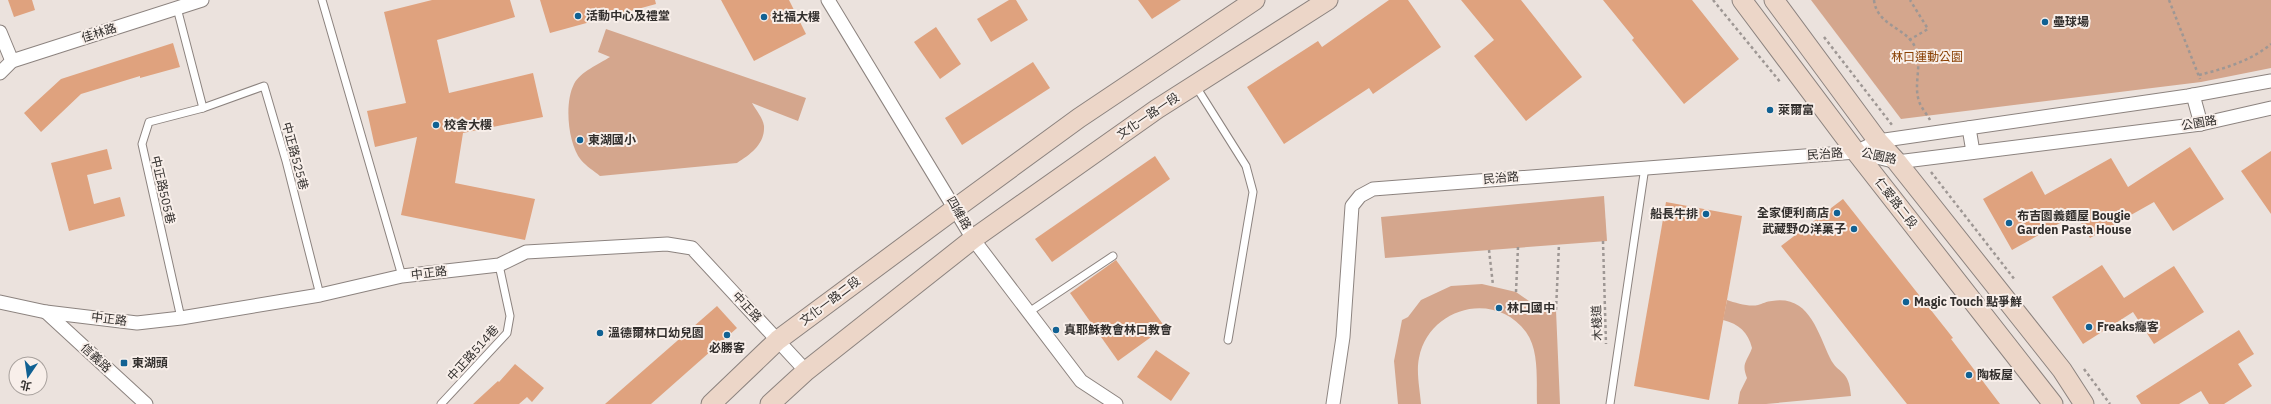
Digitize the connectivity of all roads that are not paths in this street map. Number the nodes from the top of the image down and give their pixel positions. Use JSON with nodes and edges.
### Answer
{"nodes":[{"id":1,"x":202,"y":0,"type":"edge"},
{"id":2,"x":322,"y":0,"type":"edge"},
{"id":3,"x":828,"y":0,"type":"edge"},
{"id":4,"x":1254,"y":0,"type":"edge"},
{"id":5,"x":1328,"y":0,"type":"edge"},
{"id":6,"x":1742,"y":0,"type":"edge"},
{"id":7,"x":1774,"y":0,"type":"edge"},
{"id":8,"x":177,"y":8,"type":"junction"},
{"id":9,"x":0,"y":32,"type":"edge"},
{"id":10,"x":12,"y":61,"type":"junction"},
{"id":11,"x":0,"y":73,"type":"edge"},
{"id":12,"x":2271,"y":81,"type":"edge"},
{"id":13,"x":1194,"y":85,"type":"junction"},
{"id":14,"x":2193,"y":95,"type":"junction"},
{"id":15,"x":203,"y":108,"type":"junction"},
{"id":16,"x":2271,"y":108,"type":"edge"},
{"id":17,"x":2201,"y":124,"type":"junction"},
{"id":18,"x":1969,"y":128,"type":"junction"},
{"id":19,"x":1878,"y":141,"type":"junction"},
{"id":20,"x":1856,"y":152,"type":"junction"},
{"id":21,"x":1973,"y":152,"type":"junction"},
{"id":22,"x":1897,"y":162,"type":"junction"},
{"id":23,"x":1645,"y":167,"type":"junction"},
{"id":24,"x":956,"y":208,"type":"junction"},
{"id":25,"x":974,"y":239,"type":"junction"},
{"id":26,"x":1113,"y":256,"type":"dead end"},
{"id":27,"x":499,"y":265,"type":"junction"},
{"id":28,"x":402,"y":276,"type":"junction"},
{"id":29,"x":320,"y":295,"type":"junction"},
{"id":30,"x":0,"y":302,"type":"edge"},
{"id":31,"x":46,"y":312,"type":"junction"},
{"id":32,"x":1029,"y":312,"type":"junction"},
{"id":33,"x":181,"y":318,"type":"junction"},
{"id":34,"x":778,"y":340,"type":"junction"},
{"id":35,"x":1228,"y":340,"type":"dead end"},
{"id":36,"x":806,"y":371,"type":"junction"},
{"id":37,"x":146,"y":404,"type":"edge"},
{"id":38,"x":441,"y":404,"type":"edge"},
{"id":39,"x":711,"y":404,"type":"edge"},
{"id":40,"x":770,"y":404,"type":"edge"},
{"id":41,"x":1116,"y":404,"type":"edge"},
{"id":42,"x":1333,"y":404,"type":"edge"},
{"id":43,"x":1610,"y":404,"type":"edge"},
{"id":44,"x":2053,"y":404,"type":"edge"},
{"id":45,"x":2084,"y":404,"type":"edge"}],
"edges":[{"from":1,"to":8,"type":"street","name":"佳林路"},
{"from":2,"to":28,"type":"lane"},
{"from":3,"to":24,"type":"street","name":"四維路"},
{"from":4,"to":24,"type":"main road"},
{"from":5,"to":13,"type":"main road","name":"文化一路一段"},
{"from":6,"to":20,"type":"main road","name":"仁愛路二段"},
{"from":7,"to":19,"type":"main road"},
{"from":8,"to":10,"type":"street","name":"佳林路"},
{"from":8,"to":15,"type":"lane"},
{"from":9,"to":10,"type":"street"},
{"from":10,"to":11,"type":"street","name":"佳林路"},
{"from":12,"to":14,"type":"street","name":"公園路"},
{"from":13,"to":25,"type":"main road","name":"文化一路一段"},
{"from":13,"to":35,"type":"lane"},
{"from":14,"to":17,"type":"street"},
{"from":14,"to":18,"type":"street","name":"公園路"},
{"from":15,"to":29,"type":"lane","name":"中正路525巷"},
{"from":15,"to":33,"type":"lane","name":"中正路505巷"},
{"from":16,"to":17,"type":"street","name":"公園路"},
{"from":17,"to":21,"type":"street","name":"公園路"},
{"from":18,"to":19,"type":"street","name":"公園路"},
{"from":18,"to":21,"type":"street"},
{"from":19,"to":20,"type":"street","name":"公園路"},
{"from":19,"to":22,"type":"main road"},
{"from":20,"to":22,"type":"street","name":"公園路"},
{"from":20,"to":23,"type":"street","name":"民治路"},
{"from":20,"to":44,"type":"main road","name":"仁愛路二段"},
{"from":21,"to":22,"type":"street","name":"公園路"},
{"from":22,"to":45,"type":"main road"},
{"from":23,"to":42,"type":"street","name":"民治路"},
{"from":23,"to":43,"type":"lane"},
{"from":24,"to":25,"type":"street","name":"四維路"},
{"from":24,"to":34,"type":"main road","name":"文化一路二段"},
{"from":25,"to":32,"type":"street","name":"四維路"},
{"from":25,"to":36,"type":"main road"},
{"from":26,"to":32,"type":"lane"},
{"from":27,"to":28,"type":"street","name":"中正路"},
{"from":27,"to":34,"type":"street","name":"中正路"},
{"from":27,"to":38,"type":"lane","name":"中正路514巷"},
{"from":28,"to":29,"type":"street","name":"中正路"},
{"from":29,"to":33,"type":"street","name":"中正路"},
{"from":30,"to":31,"type":"street","name":"中正路"},
{"from":31,"to":33,"type":"street","name":"中正路"},
{"from":31,"to":37,"type":"street","name":"信義路"},
{"from":32,"to":41,"type":"street","name":"四維路"},
{"from":34,"to":36,"type":"street","name":"中正路"},
{"from":34,"to":39,"type":"main road","name":"文化一路二段"},
{"from":36,"to":40,"type":"main road"}]}
